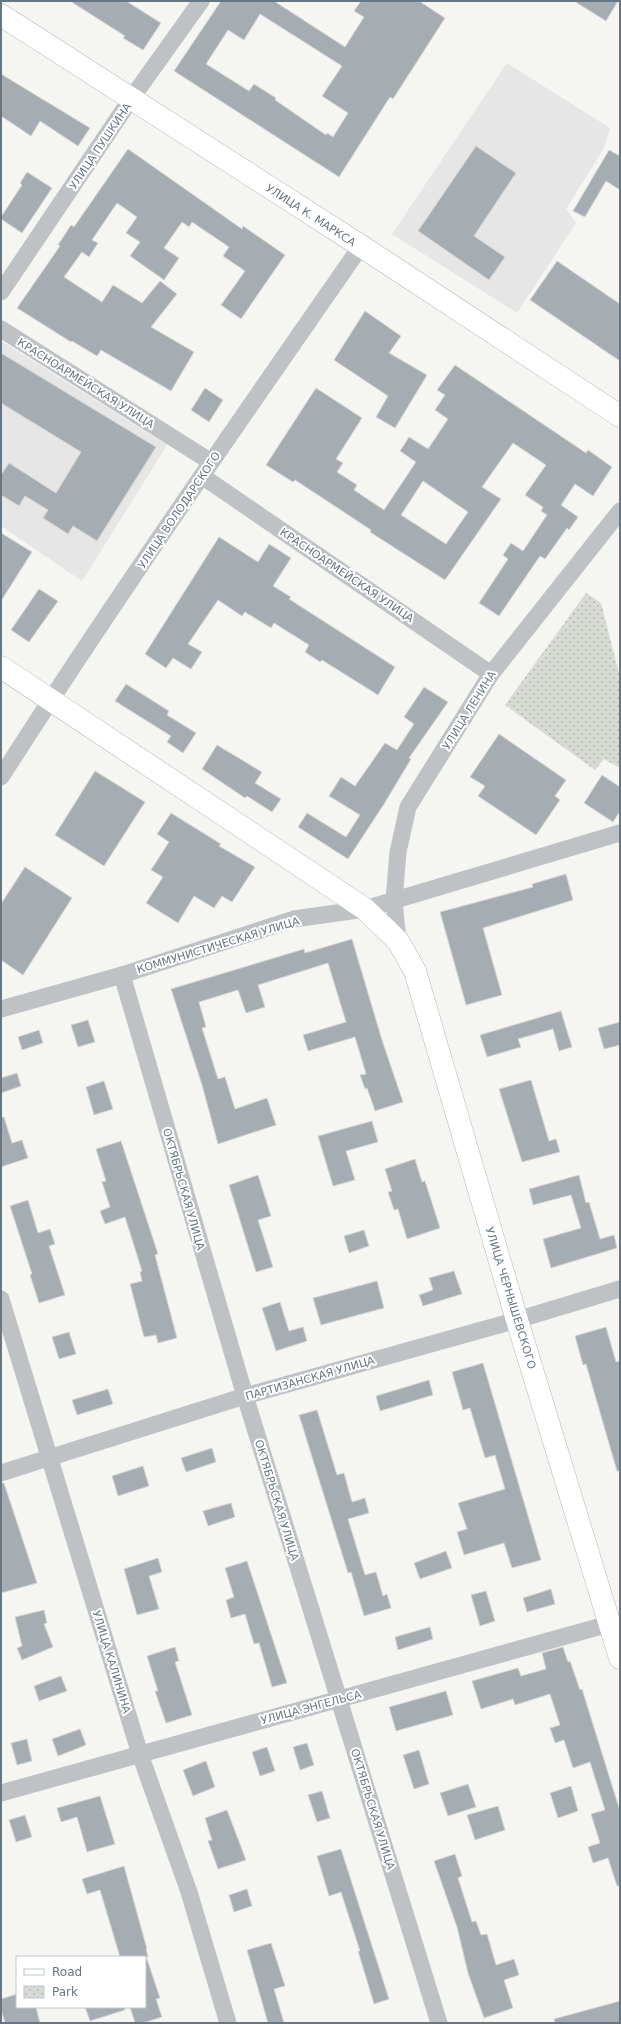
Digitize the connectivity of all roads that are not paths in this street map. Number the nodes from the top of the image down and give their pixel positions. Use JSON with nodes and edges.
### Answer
{"nodes":[{"id":1,"x":201,"y":1,"type":"edge"},
{"id":2,"x":1,"y":15,"type":"edge"},
{"id":3,"x":131,"y":99,"type":"junction"},
{"id":4,"x":361,"y":246,"type":"junction"},
{"id":5,"x":1,"y":292,"type":"edge"},
{"id":6,"x":1,"y":329,"type":"edge"},
{"id":7,"x":620,"y":416,"type":"edge"},
{"id":8,"x":211,"y":462,"type":"junction"},
{"id":9,"x":202,"y":476,"type":"junction"},
{"id":10,"x":620,"y":511,"type":"edge"},
{"id":11,"x":1,"y":667,"type":"edge"},
{"id":12,"x":491,"y":674,"type":"junction"},
{"id":13,"x":51,"y":700,"type":"junction"},
{"id":14,"x":1,"y":777,"type":"edge"},
{"id":15,"x":620,"y":833,"type":"edge"},
{"id":16,"x":394,"y":901,"type":"junction"},
{"id":17,"x":366,"y":909,"type":"junction"},
{"id":18,"x":398,"y":941,"type":"junction"},
{"id":19,"x":122,"y":975,"type":"junction"},
{"id":20,"x":1,"y":1009,"type":"edge"},
{"id":21,"x":620,"y":1289,"type":"edge"},
{"id":22,"x":1,"y":1299,"type":"edge"},
{"id":23,"x":517,"y":1320,"type":"junction"},
{"id":24,"x":245,"y":1396,"type":"junction"},
{"id":25,"x":50,"y":1458,"type":"junction"},
{"id":26,"x":1,"y":1473,"type":"edge"},
{"id":27,"x":615,"y":1623,"type":"edge"},
{"id":28,"x":620,"y":1658,"type":"edge"},
{"id":29,"x":339,"y":1700,"type":"junction"},
{"id":30,"x":140,"y":1754,"type":"junction"},
{"id":31,"x":1,"y":1793,"type":"edge"},
{"id":32,"x":228,"y":2023,"type":"edge"},
{"id":33,"x":439,"y":2023,"type":"edge"}],
"edges":[{"from":1,"to":3,"type":"street","name":"УЛИЦА ПУШКИНА"},
{"from":2,"to":3,"type":"street","name":"УЛИЦА К. МАРКСА"},
{"from":3,"to":4,"type":"street","name":"УЛИЦА К. МАРКСА"},
{"from":3,"to":5,"type":"street","name":"УЛИЦА ПУШКИНА"},
{"from":4,"to":7,"type":"street","name":"УЛИЦА К. МАРКСА"},
{"from":4,"to":8,"type":"street","name":"УЛИЦА ВОЛОДАРСКОГО"},
{"from":6,"to":8,"type":"street","name":"КРАСНОАРМЕЙСКАЯ УЛИЦА"},
{"from":8,"to":9,"type":"street","name":"УЛИЦА ВОЛОДАРСКОГО"},
{"from":9,"to":12,"type":"street","name":"КРАСНОАРМЕЙСКАЯ УЛИЦА"},
{"from":9,"to":13,"type":"street","name":"УЛИЦА ВОЛОДАРСКОГО"},
{"from":10,"to":12,"type":"street","name":"УЛИЦА ЛЕНИНА"},
{"from":11,"to":13,"type":"street","name":"УЛИЦА ЧЕРНЫШЕВСКОГО"},
{"from":12,"to":16,"type":"street","name":"УЛИЦА ЛЕНИНА"},
{"from":13,"to":14,"type":"street","name":"УЛИЦА ВОЛОДАРСКОГО"},
{"from":13,"to":17,"type":"street","name":"УЛИЦА ЧЕРНЫШЕВСКОГО"},
{"from":15,"to":16,"type":"street","name":"КОММУНИСТИЧЕСКАЯ УЛИЦА"},
{"from":16,"to":17,"type":"street","name":"КОММУНИСТИЧЕСКАЯ УЛИЦА"},
{"from":16,"to":18,"type":"street","name":"УЛИЦА ЛЕНИНА"},
{"from":17,"to":18,"type":"street","name":"УЛИЦА ЧЕРНЫШЕВСКОГО"},
{"from":17,"to":19,"type":"street","name":"КОММУНИСТИЧЕСКАЯ УЛИЦА"},
{"from":18,"to":23,"type":"street","name":"УЛИЦА ЧЕРНЫШЕВСКОГО"},
{"from":19,"to":20,"type":"street","name":"КОММУНИСТИЧЕСКАЯ УЛИЦА"},
{"from":19,"to":24,"type":"street","name":"ОКТЯБРЬСКАЯ УЛИЦА"},
{"from":21,"to":23,"type":"street","name":"ПАРТИЗАНСКАЯ УЛИЦА"},
{"from":22,"to":25,"type":"street","name":"УЛИЦА КАЛИНИНА"},
{"from":23,"to":24,"type":"street","name":"ПАРТИЗАНСКАЯ УЛИЦА"},
{"from":23,"to":27,"type":"street","name":"УЛИЦА ЧЕРНЫШЕВСКОГО"},
{"from":24,"to":25,"type":"street","name":"ПАРТИЗАНСКАЯ УЛИЦА"},
{"from":24,"to":29,"type":"street","name":"ОКТЯБРЬСКАЯ УЛИЦА"},
{"from":25,"to":26,"type":"street","name":"ПАРТИЗАНСКАЯ УЛИЦА"},
{"from":25,"to":30,"type":"street","name":"УЛИЦА КАЛИНИНА"},
{"from":27,"to":28,"type":"street","name":"УЛИЦА ЧЕРНЫШЕВСКОГО"},
{"from":27,"to":29,"type":"street","name":"УЛИЦА ЭНГЕЛЬСА"},
{"from":29,"to":30,"type":"street","name":"УЛИЦА ЭНГЕЛЬСА"},
{"from":29,"to":33,"type":"street","name":"ОКТЯБРЬСКАЯ УЛИЦА"},
{"from":30,"to":31,"type":"street","name":"УЛИЦА ЭНГЕЛЬСА"},
{"from":30,"to":32,"type":"street","name":"УЛИЦА КАЛИНИНА"}]}
